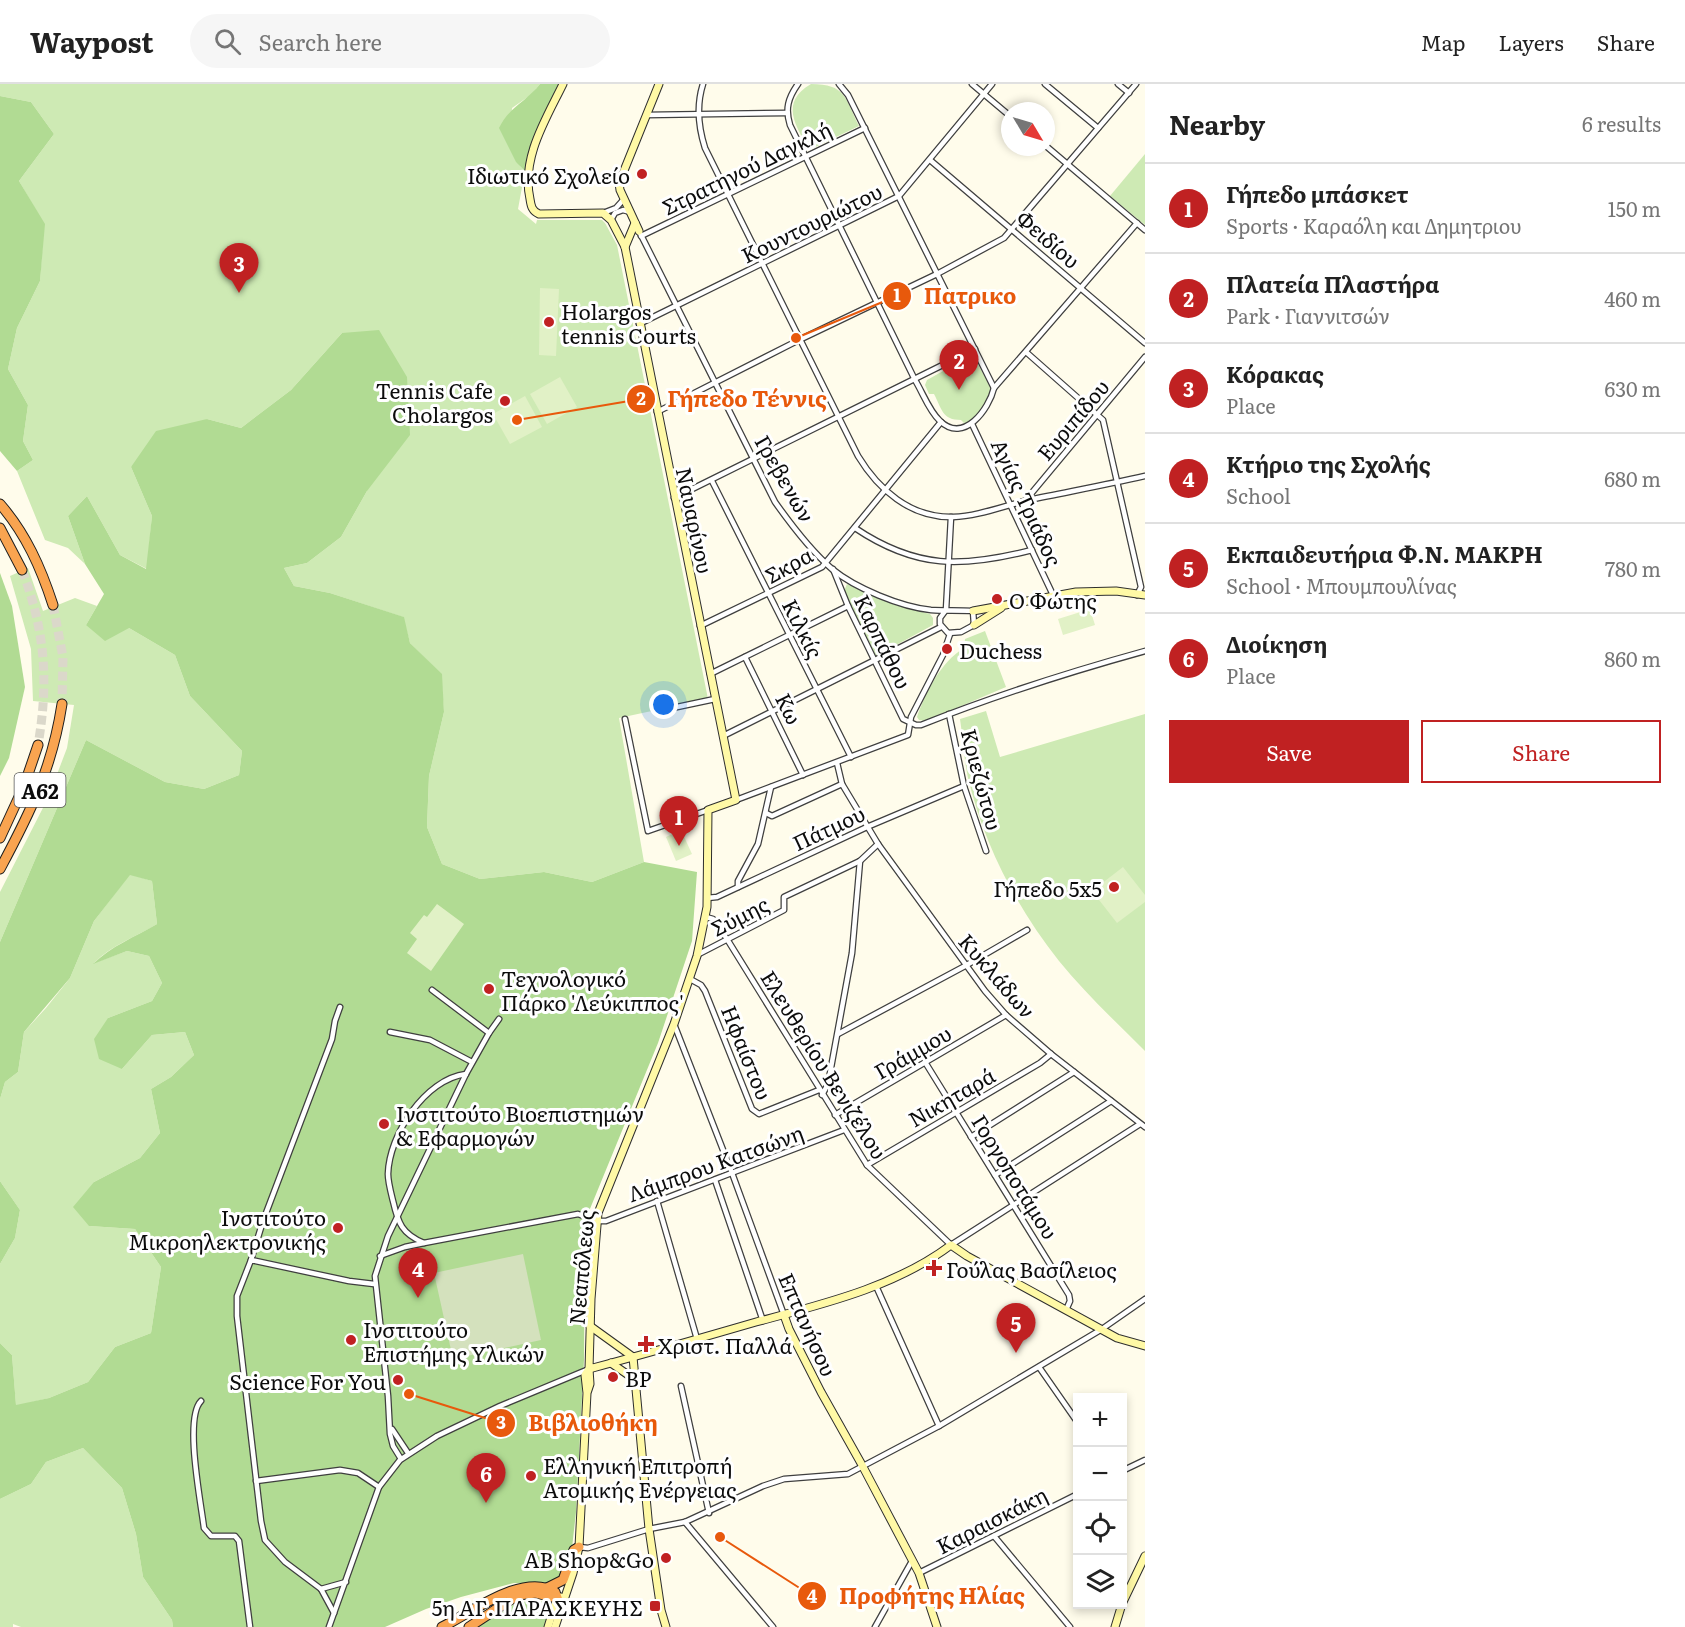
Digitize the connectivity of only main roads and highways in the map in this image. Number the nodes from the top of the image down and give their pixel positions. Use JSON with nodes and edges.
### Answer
{"nodes":[{"id":1,"x":0,"y":504,"type":"edge"},
{"id":2,"x":0,"y":528,"type":"edge"},
{"id":3,"x":22,"y":570,"type":"tunnel mouth"},
{"id":4,"x":53,"y":605,"type":"tunnel mouth"},
{"id":5,"x":62,"y":705,"type":"tunnel mouth"},
{"id":6,"x":38,"y":745,"type":"tunnel mouth"},
{"id":7,"x":0,"y":838,"type":"edge"},
{"id":8,"x":0,"y":869,"type":"edge"},
{"id":9,"x":579,"y":1547,"type":"road end"},
{"id":10,"x":547,"y":1588,"type":"junction"},
{"id":11,"x":442,"y":1627,"type":"edge"},
{"id":12,"x":469,"y":1627,"type":"edge"}],
"edges":[{"from":1,"to":4,"type":"highway"},
{"from":2,"to":3,"type":"highway"},
{"from":5,"to":8,"type":"highway","number":"Α62"},
{"from":6,"to":7,"type":"highway","number":"Α62"},
{"from":9,"to":10,"type":"highway"},
{"from":10,"to":11,"type":"highway"},
{"from":10,"to":12,"type":"highway"}]}
